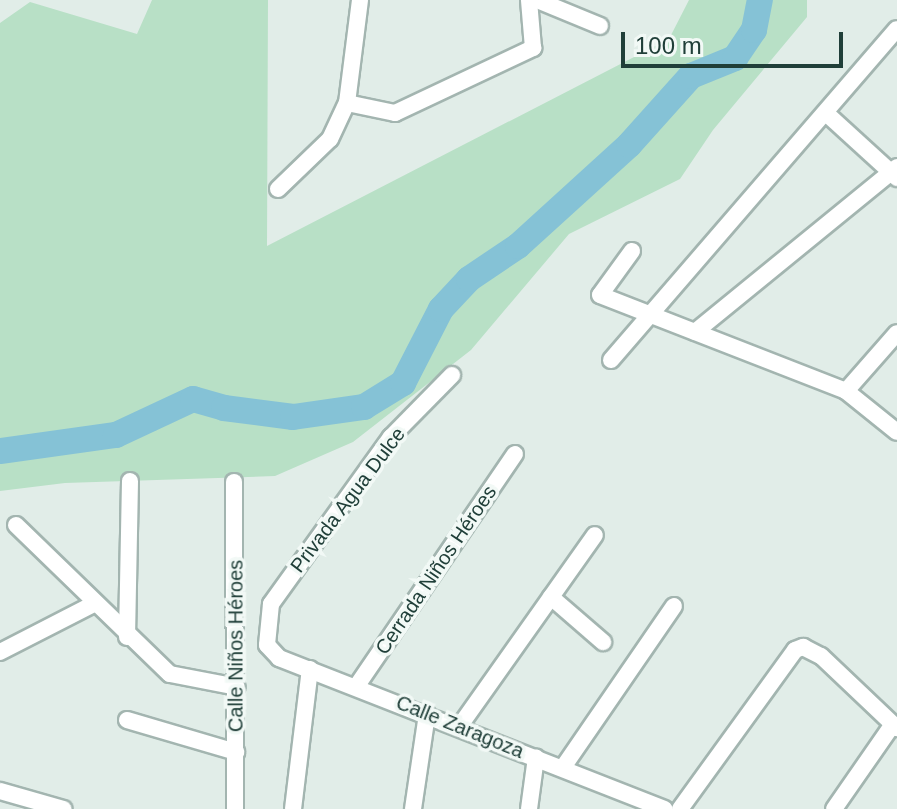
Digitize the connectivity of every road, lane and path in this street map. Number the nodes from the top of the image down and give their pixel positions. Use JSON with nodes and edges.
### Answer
{"nodes":[{"id":1,"x":360,"y":0,"type":"edge"},
{"id":2,"x":529,"y":0,"type":"edge"},
{"id":3,"x":537,"y":0,"type":"edge"},
{"id":4,"x":600,"y":26,"type":"dead end"},
{"id":5,"x":897,"y":29,"type":"edge"},
{"id":6,"x":347,"y":103,"type":"junction"},
{"id":7,"x":827,"y":114,"type":"junction"},
{"id":8,"x":895,"y":172,"type":"edge"},
{"id":9,"x":278,"y":189,"type":"dead end"},
{"id":10,"x":632,"y":251,"type":"dead end"},
{"id":11,"x":652,"y":316,"type":"junction"},
{"id":12,"x":695,"y":332,"type":"junction"},
{"id":13,"x":897,"y":333,"type":"edge"},
{"id":14,"x":611,"y":360,"type":"dead end"},
{"id":15,"x":452,"y":375,"type":"dead end"},
{"id":16,"x":846,"y":391,"type":"junction"},
{"id":17,"x":897,"y":432,"type":"edge"},
{"id":18,"x":515,"y":454,"type":"dead end"},
{"id":19,"x":130,"y":481,"type":"dead end"},
{"id":20,"x":234,"y":482,"type":"dead end"},
{"id":21,"x":16,"y":525,"type":"dead end"},
{"id":22,"x":595,"y":535,"type":"dead end"},
{"id":23,"x":551,"y":597,"type":"junction"},
{"id":24,"x":94,"y":604,"type":"junction"},
{"id":25,"x":674,"y":606,"type":"dead end"},
{"id":26,"x":127,"y":637,"type":"junction"},
{"id":27,"x":265,"y":637,"type":"joint"},
{"id":28,"x":603,"y":642,"type":"dead end"},
{"id":29,"x":0,"y":652,"type":"edge"},
{"id":30,"x":310,"y":669,"type":"junction"},
{"id":31,"x":237,"y":687,"type":"junction"},
{"id":32,"x":356,"y":687,"type":"junction"},
{"id":33,"x":427,"y":714,"type":"junction"},
{"id":34,"x":127,"y":720,"type":"dead end"},
{"id":35,"x":895,"y":726,"type":"edge"},
{"id":36,"x":459,"y":727,"type":"junction"},
{"id":37,"x":236,"y":752,"type":"junction"},
{"id":38,"x":536,"y":757,"type":"junction"},
{"id":39,"x":564,"y":766,"type":"junction"},
{"id":40,"x":0,"y":791,"type":"edge"},
{"id":41,"x":643,"y":805,"type":"edge"},
{"id":42,"x":63,"y":809,"type":"edge"},
{"id":43,"x":235,"y":809,"type":"edge"},
{"id":44,"x":293,"y":809,"type":"edge"},
{"id":45,"x":413,"y":809,"type":"edge"},
{"id":46,"x":529,"y":809,"type":"edge"},
{"id":47,"x":664,"y":809,"type":"edge"},
{"id":48,"x":680,"y":809,"type":"edge"},
{"id":49,"x":834,"y":809,"type":"edge"}],
"edges":[{"from":1,"to":6,"type":"street"},
{"from":2,"to":6,"type":"street"},
{"from":3,"to":4,"type":"street"},
{"from":5,"to":7,"type":"street"},
{"from":6,"to":9,"type":"street"},
{"from":7,"to":8,"type":"street"},
{"from":7,"to":11,"type":"street"},
{"from":8,"to":12,"type":"street"},
{"from":10,"to":11,"type":"street"},
{"from":11,"to":12,"type":"street"},
{"from":11,"to":14,"type":"street"},
{"from":12,"to":16,"type":"street"},
{"from":13,"to":16,"type":"street"},
{"from":15,"to":27,"type":"street","name":"Privada Agua Dulce"},
{"from":16,"to":17,"type":"street"},
{"from":18,"to":32,"type":"street","name":"Cerrada Niños Héroes"},
{"from":19,"to":26,"type":"street"},
{"from":20,"to":31,"type":"street","name":"Calle Niños Héroes"},
{"from":21,"to":24,"type":"street"},
{"from":22,"to":23,"type":"street"},
{"from":23,"to":28,"type":"street"},
{"from":23,"to":36,"type":"street"},
{"from":24,"to":26,"type":"street"},
{"from":24,"to":29,"type":"street"},
{"from":25,"to":39,"type":"street"},
{"from":26,"to":31,"type":"street"},
{"from":27,"to":30,"type":"street","name":"Calle Zaragoza"},
{"from":30,"to":32,"type":"street","name":"Calle Zaragoza"},
{"from":30,"to":44,"type":"street"},
{"from":31,"to":37,"type":"street","name":"Calle Niños Héroes"},
{"from":32,"to":33,"type":"street","name":"Calle Zaragoza"},
{"from":33,"to":36,"type":"street","name":"Calle Zaragoza"},
{"from":33,"to":45,"type":"street"},
{"from":34,"to":37,"type":"street"},
{"from":35,"to":48,"type":"street"},
{"from":35,"to":49,"type":"street"},
{"from":36,"to":38,"type":"street","name":"Calle Zaragoza"},
{"from":37,"to":43,"type":"street","name":"Calle Niños Héroes"},
{"from":38,"to":39,"type":"street","name":"Calle Zaragoza"},
{"from":38,"to":46,"type":"street"},
{"from":39,"to":41,"type":"street","name":"Calle Zaragoza"},
{"from":40,"to":42,"type":"street"},
{"from":41,"to":47,"type":"street","name":"Calle Zaragoza"}]}
